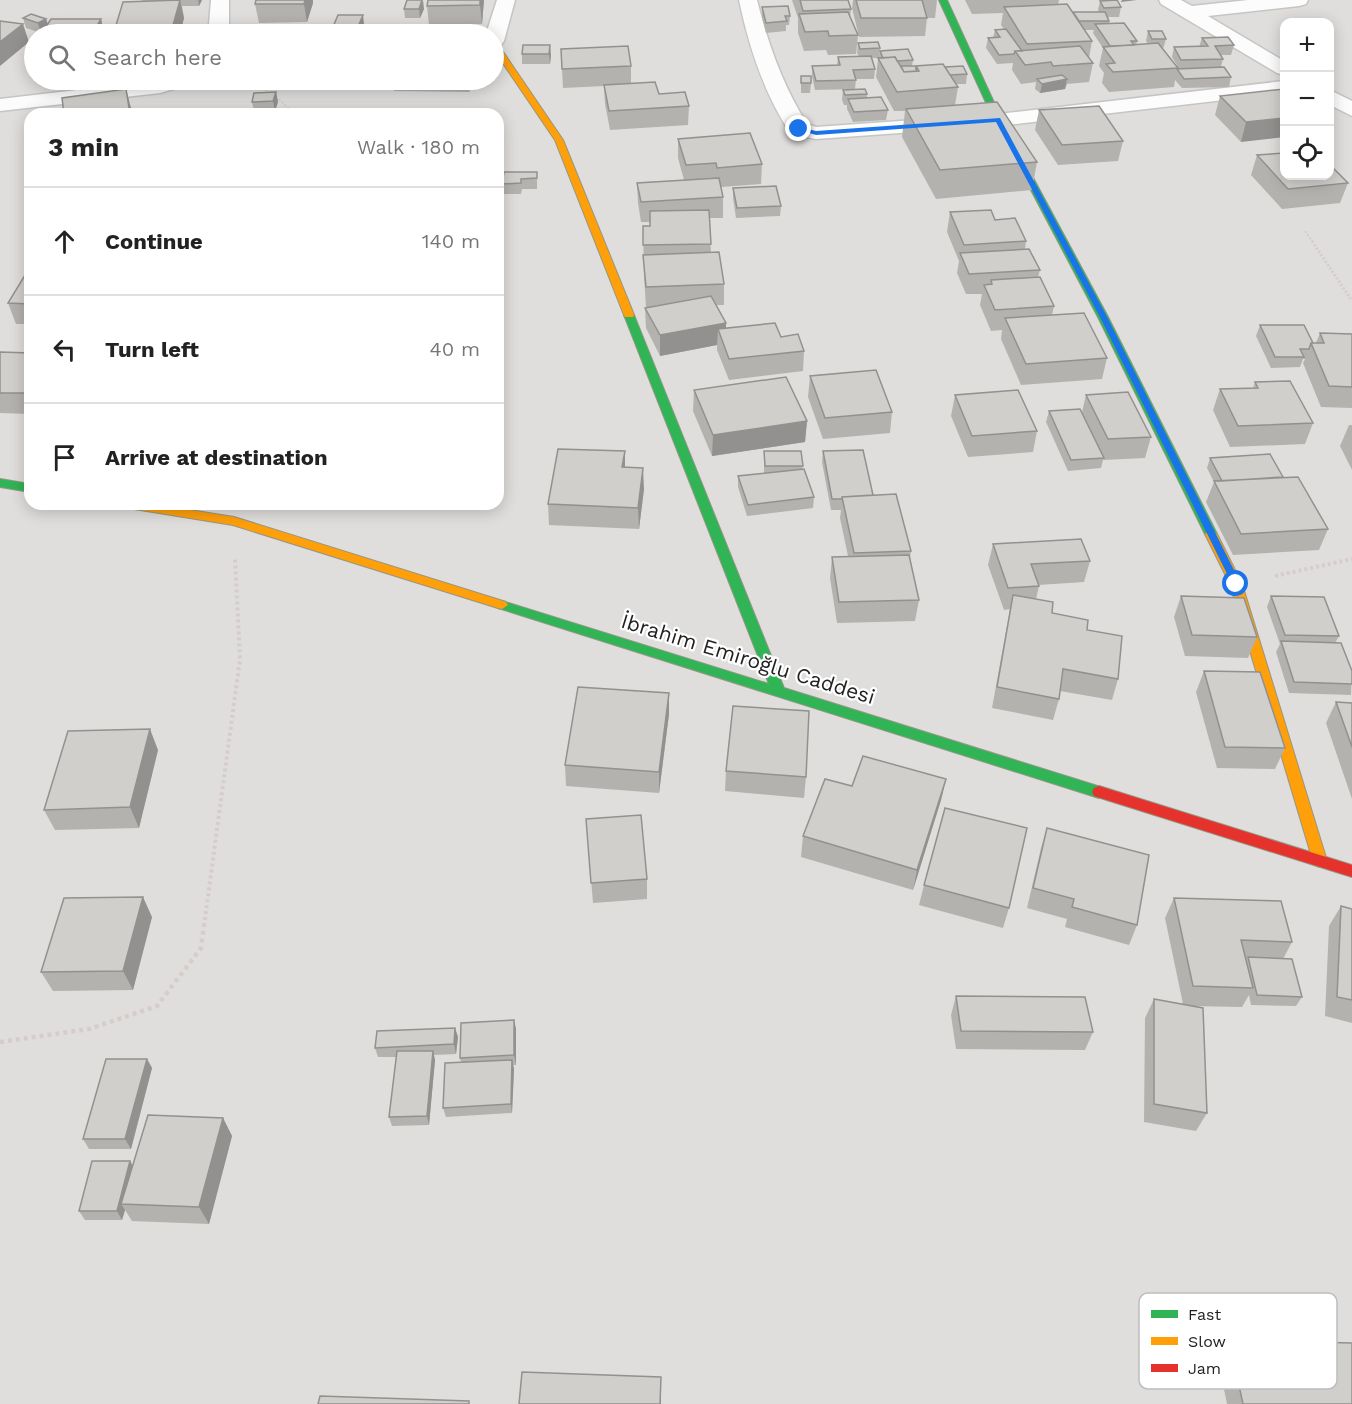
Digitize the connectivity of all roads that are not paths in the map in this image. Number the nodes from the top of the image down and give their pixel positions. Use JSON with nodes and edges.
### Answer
{"nodes":[{"id":1,"x":220,"y":0,"type":"edge"},
{"id":2,"x":506,"y":0,"type":"edge"},
{"id":3,"x":748,"y":0,"type":"edge"},
{"id":4,"x":943,"y":0,"type":"edge"},
{"id":5,"x":1168,"y":0,"type":"edge"},
{"id":6,"x":1299,"y":0,"type":"edge"},
{"id":7,"x":1191,"y":12,"type":"junction"},
{"id":8,"x":219,"y":24,"type":"edge"},
{"id":9,"x":499,"y":24,"type":"edge"},
{"id":10,"x":504,"y":58,"type":"edge"},
{"id":11,"x":1280,"y":67,"type":"edge"},
{"id":12,"x":1280,"y":87,"type":"edge"},
{"id":13,"x":133,"y":90,"type":"edge"},
{"id":14,"x":1334,"y":99,"type":"edge"},
{"id":15,"x":0,"y":105,"type":"edge"},
{"id":16,"x":1352,"y":110,"type":"edge"},
{"id":17,"x":998,"y":120,"type":"junction"},
{"id":18,"x":0,"y":483,"type":"edge"},
{"id":19,"x":24,"y":487,"type":"edge"},
{"id":20,"x":165,"y":510,"type":"edge"},
{"id":21,"x":777,"y":690,"type":"junction"},
{"id":22,"x":1320,"y":861,"type":"junction"},
{"id":23,"x":1352,"y":871,"type":"edge"}],
"edges":[{"from":1,"to":8,"type":"street"},
{"from":2,"to":9,"type":"street"},
{"from":3,"to":17,"type":"street"},
{"from":4,"to":17,"type":"street"},
{"from":5,"to":7,"type":"street"},
{"from":6,"to":7,"type":"street"},
{"from":7,"to":11,"type":"street"},
{"from":10,"to":21,"type":"street"},
{"from":12,"to":17,"type":"street"},
{"from":13,"to":15,"type":"street"},
{"from":14,"to":16,"type":"street"},
{"from":17,"to":22,"type":"street"},
{"from":18,"to":19,"type":"street"},
{"from":20,"to":21,"type":"street","name":"İbrahim Emiroğlu Caddesi"},
{"from":21,"to":22,"type":"street","name":"İbrahim Emiroğlu Caddesi"},
{"from":22,"to":23,"type":"street","name":"İbrahim Emiroğlu Caddesi"}]}
